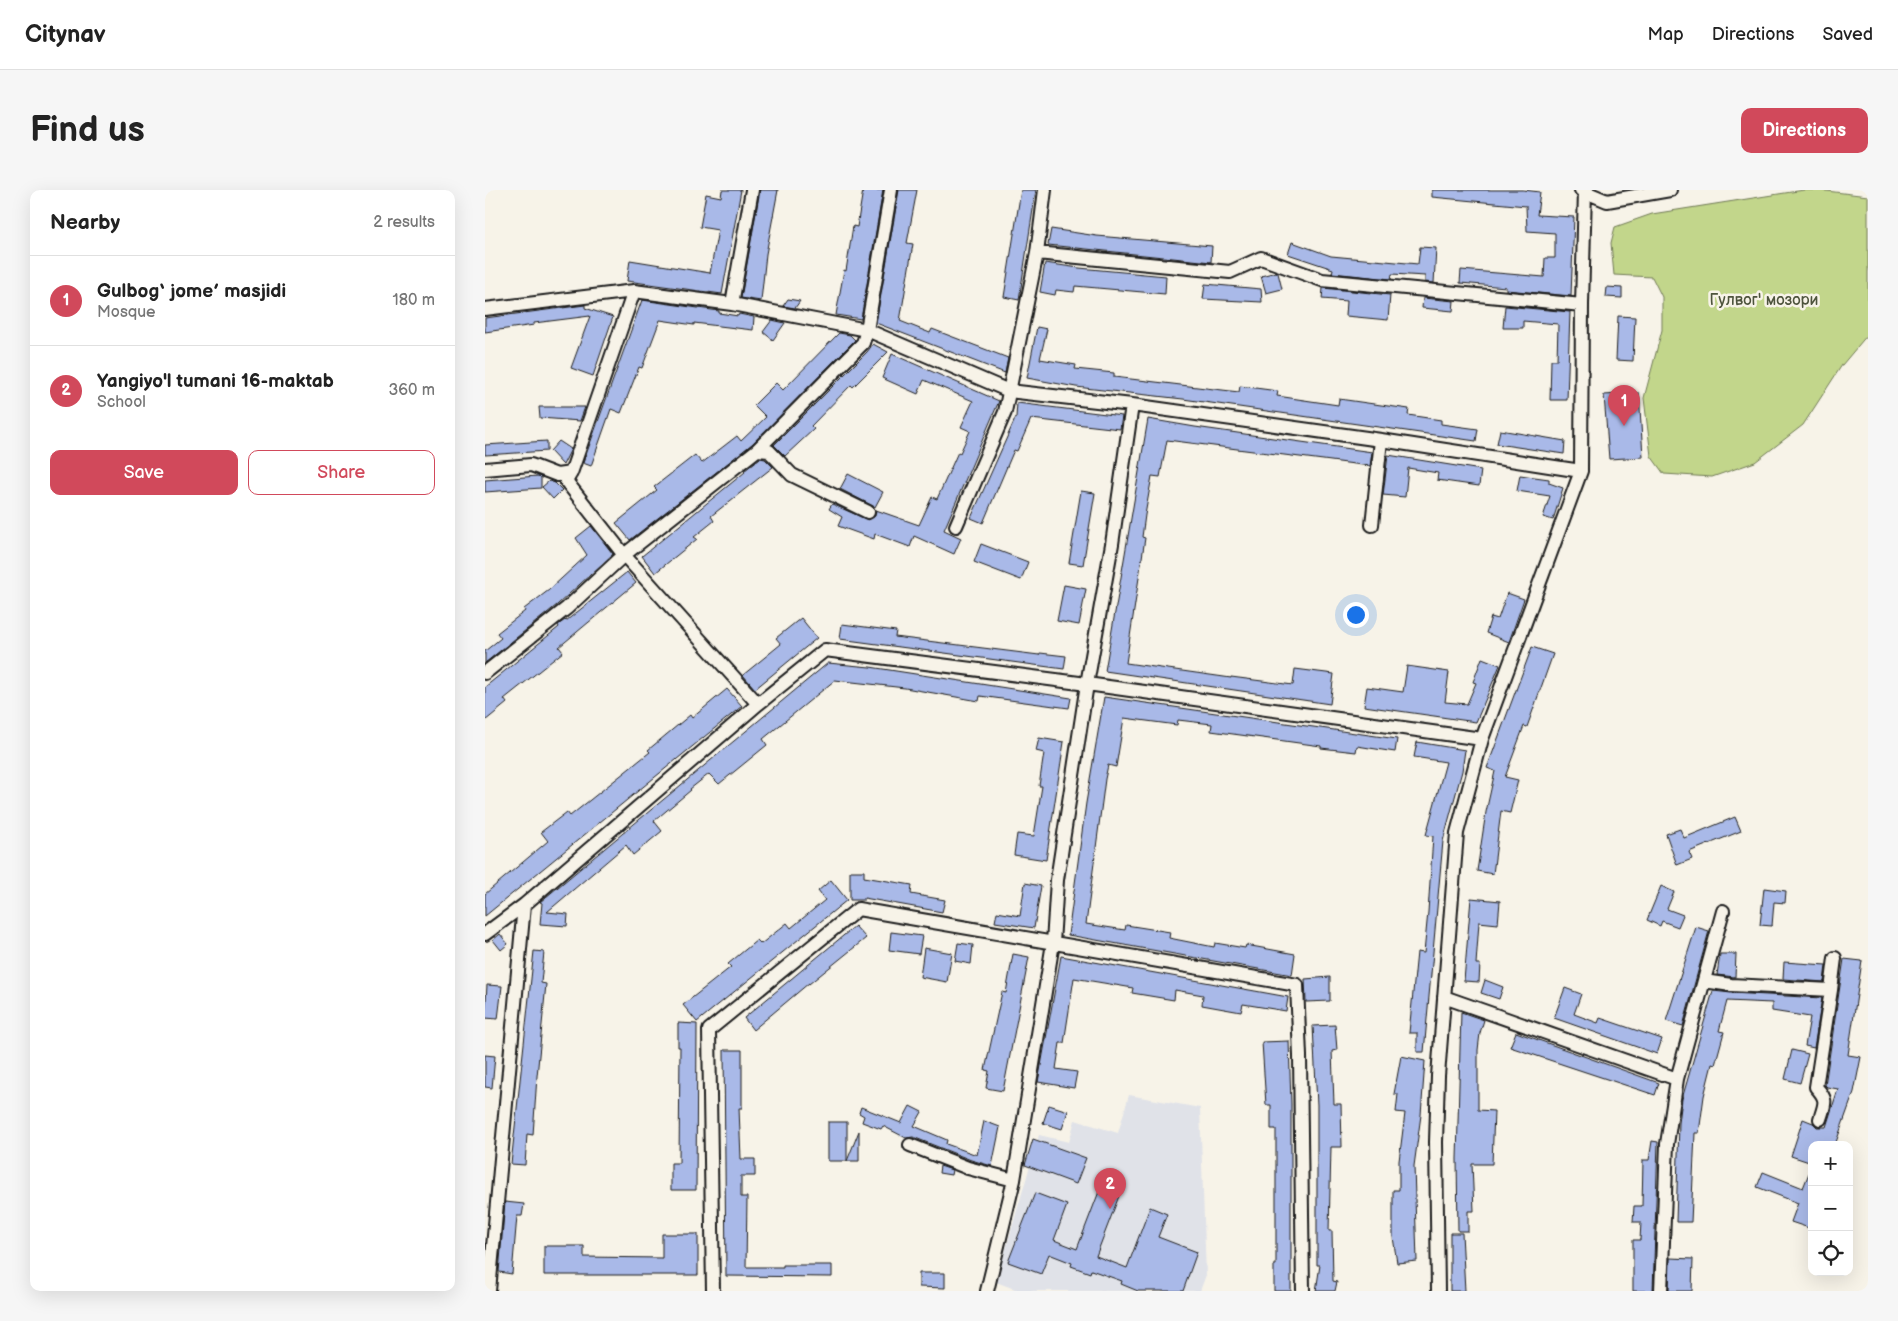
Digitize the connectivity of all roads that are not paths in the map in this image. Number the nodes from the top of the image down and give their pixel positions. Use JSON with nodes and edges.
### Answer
{"nodes":[{"id":1,"x":752,"y":190,"type":"edge"},
{"id":2,"x":891,"y":190,"type":"edge"},
{"id":3,"x":1045,"y":190,"type":"edge"},
{"id":4,"x":1584,"y":190,"type":"edge"},
{"id":5,"x":1670,"y":190,"type":"edge"},
{"id":6,"x":1037,"y":254,"type":"junction"},
{"id":7,"x":634,"y":291,"type":"junction"},
{"id":8,"x":732,"y":304,"type":"junction"},
{"id":9,"x":1582,"y":305,"type":"junction"},
{"id":10,"x":485,"y":309,"type":"edge"},
{"id":11,"x":867,"y":330,"type":"junction"},
{"id":12,"x":1009,"y":391,"type":"junction"},
{"id":13,"x":1133,"y":405,"type":"junction"},
{"id":14,"x":1381,"y":440,"type":"junction"},
{"id":15,"x":757,"y":450,"type":"junction"},
{"id":16,"x":485,"y":469,"type":"edge"},
{"id":17,"x":1581,"y":471,"type":"junction"},
{"id":18,"x":571,"y":473,"type":"junction"},
{"id":19,"x":868,"y":512,"type":"dead end"},
{"id":20,"x":1372,"y":525,"type":"dead end"},
{"id":21,"x":956,"y":526,"type":"dead end"},
{"id":22,"x":624,"y":555,"type":"junction"},
{"id":23,"x":485,"y":673,"type":"edge"},
{"id":24,"x":1087,"y":684,"type":"junction"},
{"id":25,"x":758,"y":704,"type":"junction"},
{"id":26,"x":1483,"y":739,"type":"junction"},
{"id":27,"x":523,"y":905,"type":"junction"},
{"id":28,"x":1723,"y":910,"type":"dead end"},
{"id":29,"x":485,"y":934,"type":"edge"},
{"id":30,"x":1053,"y":943,"type":"junction"},
{"id":31,"x":1835,"y":958,"type":"dead end"},
{"id":32,"x":1703,"y":981,"type":"junction"},
{"id":33,"x":1831,"y":990,"type":"junction"},
{"id":34,"x":1444,"y":997,"type":"junction"},
{"id":35,"x":1677,"y":1079,"type":"junction"},
{"id":36,"x":1820,"y":1119,"type":"dead end"},
{"id":37,"x":910,"y":1145,"type":"dead end"},
{"id":38,"x":1014,"y":1180,"type":"junction"},
{"id":39,"x":489,"y":1291,"type":"edge"},
{"id":40,"x":713,"y":1291,"type":"edge"},
{"id":41,"x":987,"y":1291,"type":"edge"},
{"id":42,"x":1303,"y":1291,"type":"edge"},
{"id":43,"x":1438,"y":1291,"type":"edge"},
{"id":44,"x":1661,"y":1291,"type":"edge"}],
"edges":[{"from":1,"to":8,"type":"street"},
{"from":2,"to":11,"type":"street"},
{"from":3,"to":6,"type":"street"},
{"from":4,"to":5,"type":"street"},
{"from":4,"to":9,"type":"street"},
{"from":6,"to":9,"type":"street"},
{"from":6,"to":12,"type":"street"},
{"from":7,"to":8,"type":"street"},
{"from":7,"to":10,"type":"street"},
{"from":7,"to":18,"type":"street"},
{"from":8,"to":11,"type":"street"},
{"from":9,"to":17,"type":"street"},
{"from":11,"to":12,"type":"street"},
{"from":11,"to":15,"type":"street"},
{"from":12,"to":13,"type":"street"},
{"from":12,"to":21,"type":"street"},
{"from":13,"to":14,"type":"street"},
{"from":13,"to":24,"type":"street"},
{"from":14,"to":17,"type":"street"},
{"from":14,"to":20,"type":"street"},
{"from":15,"to":19,"type":"street"},
{"from":15,"to":22,"type":"street"},
{"from":16,"to":18,"type":"street"},
{"from":17,"to":26,"type":"street"},
{"from":18,"to":22,"type":"street"},
{"from":22,"to":23,"type":"street"},
{"from":22,"to":25,"type":"street"},
{"from":24,"to":25,"type":"street"},
{"from":24,"to":26,"type":"street"},
{"from":24,"to":30,"type":"street"},
{"from":25,"to":27,"type":"street"},
{"from":26,"to":34,"type":"street"},
{"from":27,"to":29,"type":"street"},
{"from":27,"to":39,"type":"street"},
{"from":28,"to":32,"type":"street"},
{"from":30,"to":38,"type":"street"},
{"from":30,"to":40,"type":"street"},
{"from":30,"to":42,"type":"street"},
{"from":31,"to":33,"type":"street"},
{"from":32,"to":33,"type":"street"},
{"from":32,"to":35,"type":"street"},
{"from":33,"to":36,"type":"street"},
{"from":34,"to":35,"type":"street"},
{"from":34,"to":43,"type":"street"},
{"from":35,"to":44,"type":"street"},
{"from":37,"to":38,"type":"street"},
{"from":38,"to":41,"type":"street"}]}
